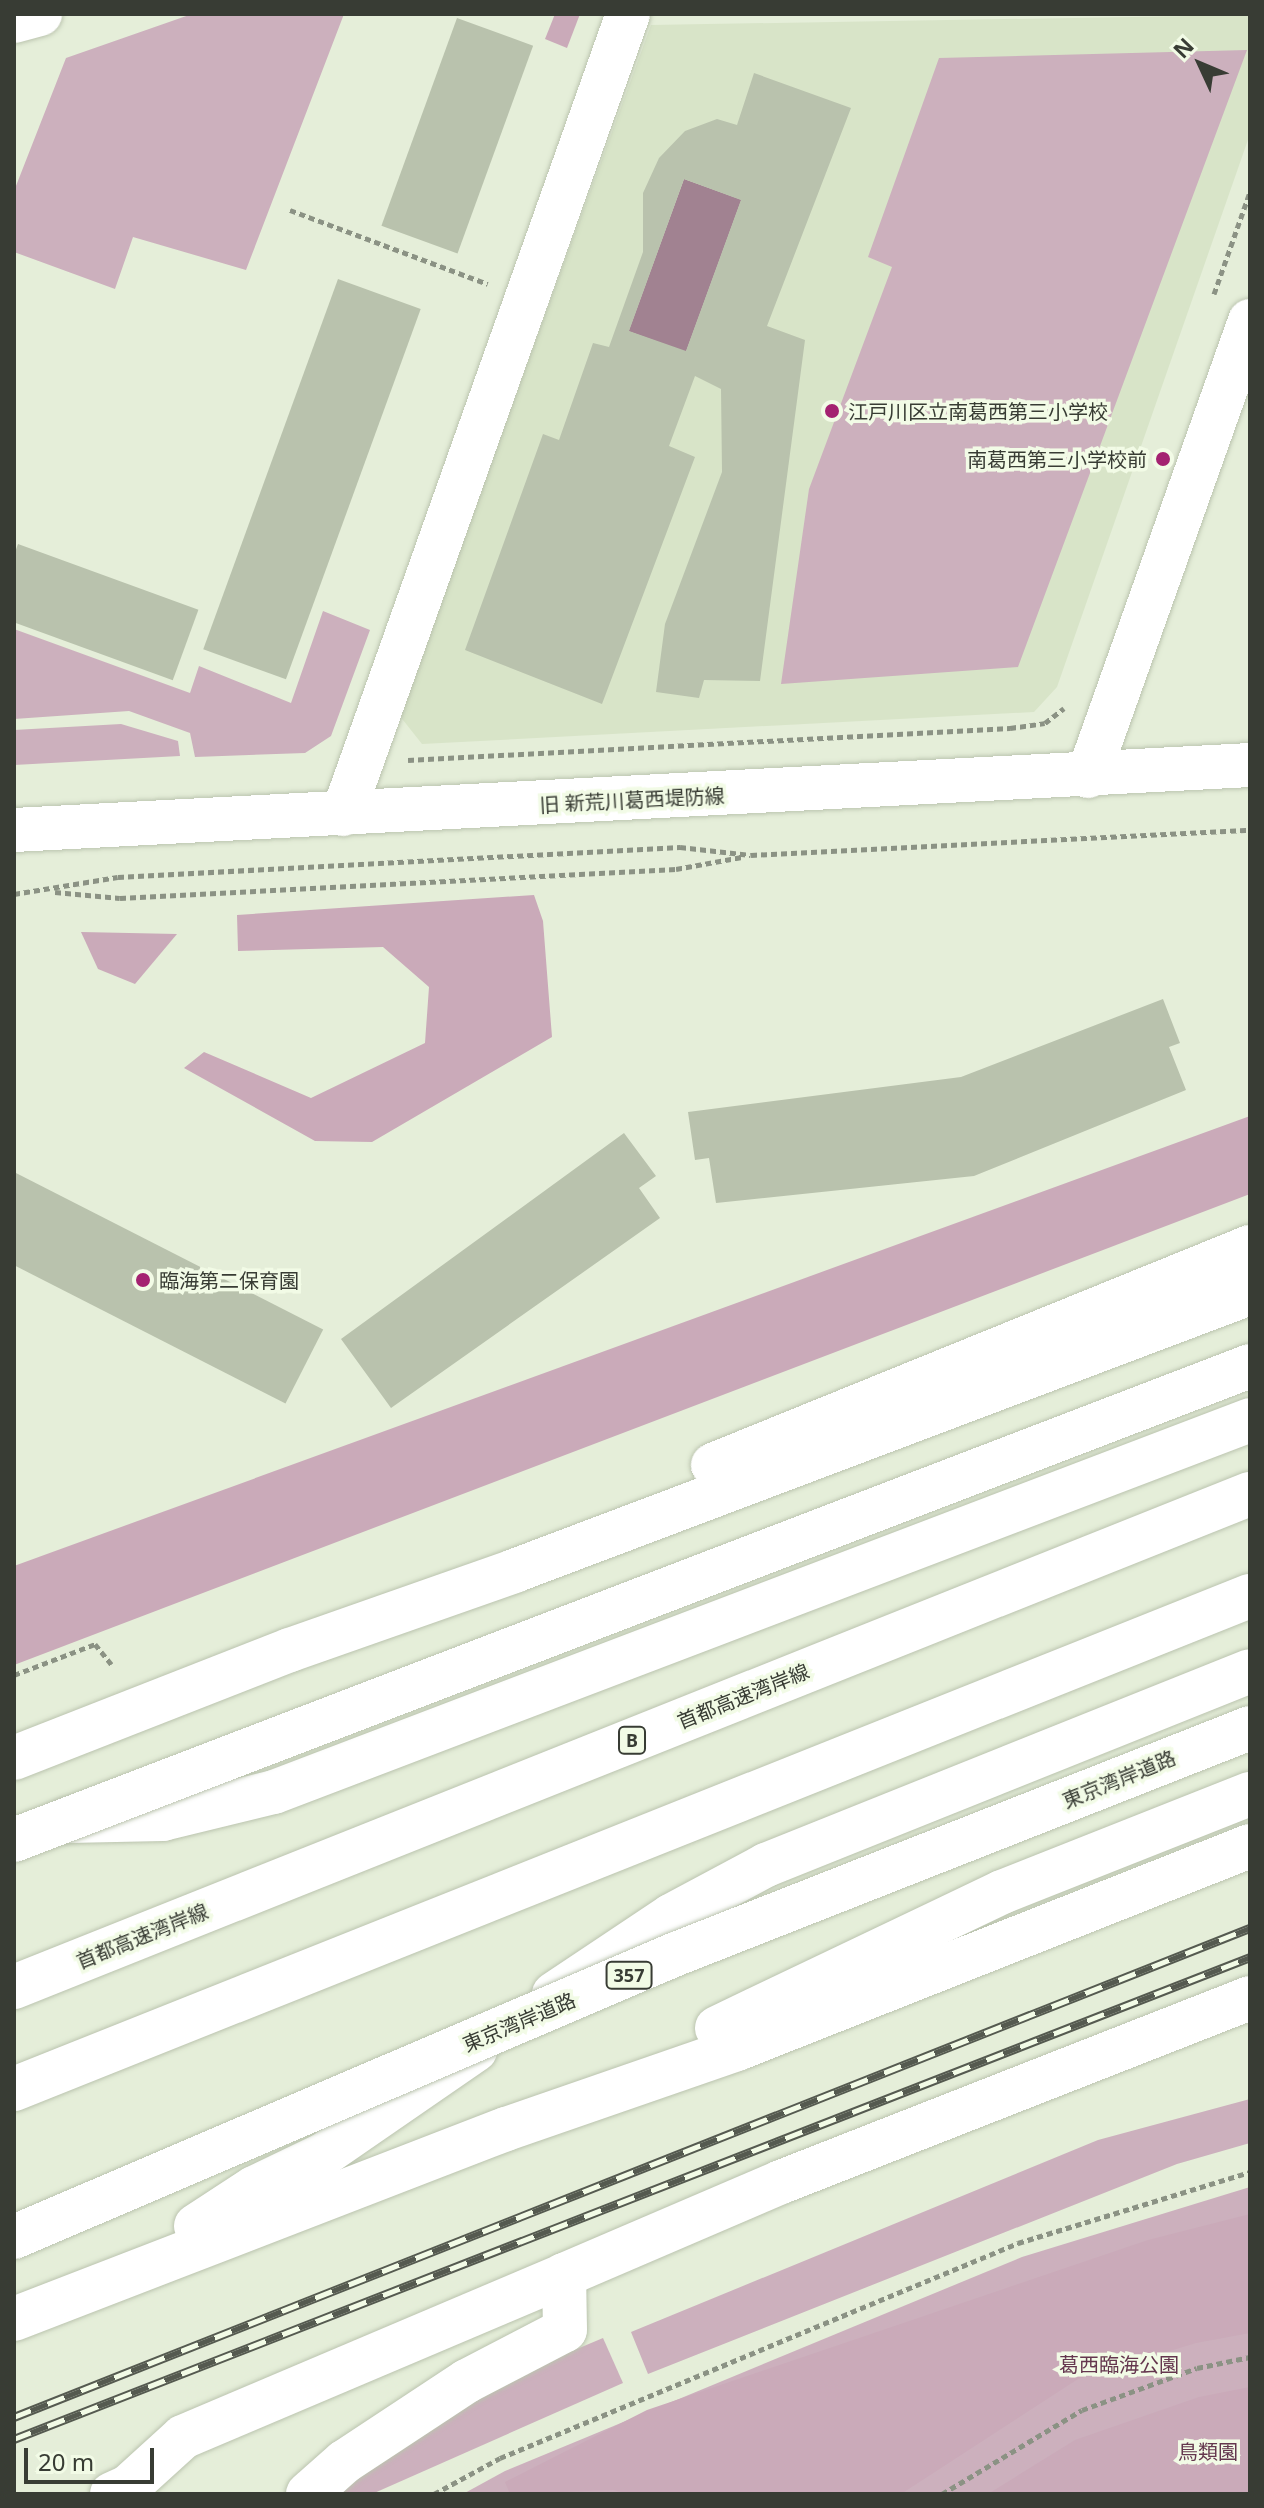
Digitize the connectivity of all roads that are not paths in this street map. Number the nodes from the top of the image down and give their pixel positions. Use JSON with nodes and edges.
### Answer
{"nodes":[{"id":1,"x":40,"y":14,"type":"edge"},
{"id":2,"x":628,"y":14,"type":"edge"},
{"id":3,"x":14,"y":21,"type":"edge"},
{"id":4,"x":1250,"y":321,"type":"edge"},
{"id":5,"x":1250,"y":765,"type":"edge"},
{"id":6,"x":1088,"y":776,"type":"junction"},
{"id":7,"x":343,"y":814,"type":"junction"},
{"id":8,"x":14,"y":830,"type":"edge"},
{"id":9,"x":1250,"y":1247,"type":"edge"},
{"id":10,"x":1250,"y":1293,"type":"edge"},
{"id":11,"x":1250,"y":1366,"type":"edge"},
{"id":12,"x":1250,"y":1420,"type":"edge"},
{"id":13,"x":1250,"y":1494,"type":"edge"},
{"id":14,"x":1250,"y":1596,"type":"edge"},
{"id":15,"x":290,"y":1650,"type":"junction"},
{"id":16,"x":1250,"y":1671,"type":"edge"},
{"id":17,"x":1250,"y":1728,"type":"edge"},
{"id":18,"x":14,"y":1758,"type":"edge"},
{"id":19,"x":1250,"y":1794,"type":"edge"},
{"id":20,"x":14,"y":1822,"type":"edge"},
{"id":21,"x":14,"y":1840,"type":"edge"},
{"id":22,"x":1250,"y":1846,"type":"edge"},
{"id":23,"x":14,"y":1987,"type":"edge"},
{"id":24,"x":1250,"y":1998,"type":"edge"},
{"id":25,"x":14,"y":2089,"type":"edge"},
{"id":26,"x":506,"y":2129,"type":"junction"},
{"id":27,"x":22,"y":2233,"type":"edge"},
{"id":28,"x":125,"y":2273,"type":"junction"},
{"id":29,"x":564,"y":2275,"type":"junction"},
{"id":30,"x":14,"y":2319,"type":"edge"},
{"id":31,"x":112,"y":2494,"type":"edge"},
{"id":32,"x":308,"y":2494,"type":"edge"}],
"edges":[{"from":1,"to":3,"type":"main road"},
{"from":2,"to":7,"type":"main road"},
{"from":4,"to":6,"type":"main road"},
{"from":5,"to":6,"type":"main road","name":"旧 新荒川葛西堤防線"},
{"from":6,"to":7,"type":"main road","name":"旧 新荒川葛西堤防線"},
{"from":7,"to":8,"type":"main road","name":"旧 新荒川葛西堤防線"},
{"from":9,"to":15,"type":"main road"},
{"from":10,"to":15,"type":"main road"},
{"from":11,"to":21,"type":"main road","bridge":true},
{"from":12,"to":20,"type":"main road"},
{"from":13,"to":23,"type":"main road","name":"首都高速湾岸線","number":"B"},
{"from":14,"to":25,"type":"main road"},
{"from":15,"to":18,"type":"main road"},
{"from":16,"to":28,"type":"main road"},
{"from":17,"to":27,"type":"main road","name":"東京湾岸道路","number":"357","bridge":true},
{"from":19,"to":26,"type":"main road"},
{"from":22,"to":26,"type":"main road"},
{"from":24,"to":29,"type":"main road"},
{"from":26,"to":28,"type":"main road"},
{"from":28,"to":30,"type":"main road"},
{"from":29,"to":31,"type":"main road"},
{"from":29,"to":32,"type":"main road"}]}
